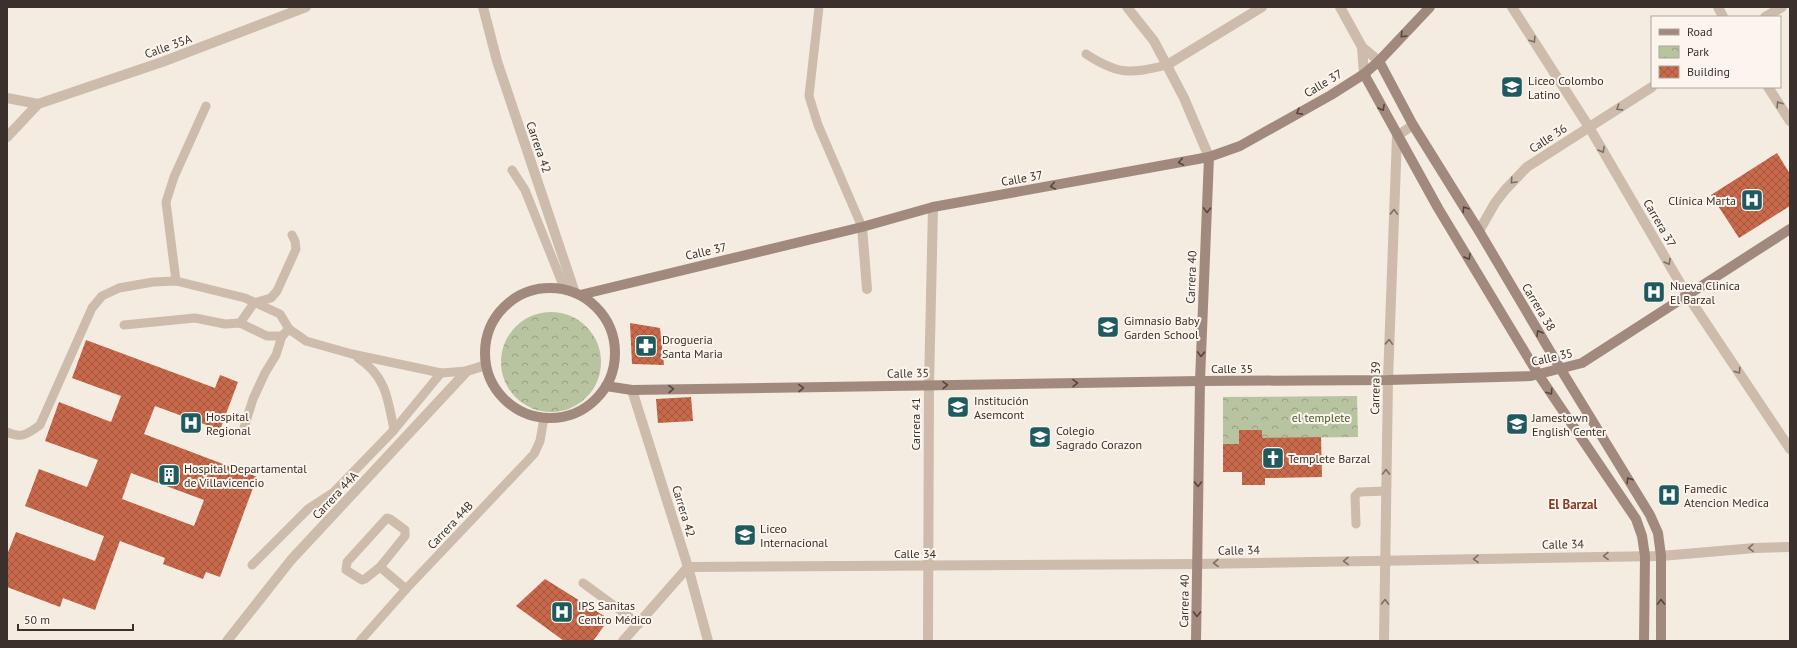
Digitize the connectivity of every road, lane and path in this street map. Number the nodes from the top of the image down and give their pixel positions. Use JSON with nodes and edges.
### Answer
{"nodes":[{"id":1,"x":306,"y":7,"type":"edge"},
{"id":2,"x":483,"y":7,"type":"edge"},
{"id":3,"x":819,"y":7,"type":"edge"},
{"id":4,"x":1127,"y":7,"type":"edge"},
{"id":5,"x":1262,"y":7,"type":"edge"},
{"id":6,"x":1340,"y":7,"type":"edge"},
{"id":7,"x":1430,"y":7,"type":"edge"},
{"id":8,"x":1512,"y":7,"type":"edge"},
{"id":9,"x":1718,"y":7,"type":"edge"},
{"id":10,"x":1782,"y":7,"type":"edge"},
{"id":11,"x":1722,"y":16,"type":"edge"},
{"id":12,"x":1768,"y":16,"type":"edge"},
{"id":13,"x":1362,"y":47,"type":"junction"},
{"id":14,"x":1086,"y":54,"type":"dead end"},
{"id":15,"x":1379,"y":61,"type":"junction"},
{"id":16,"x":1167,"y":65,"type":"junction"},
{"id":17,"x":1364,"y":74,"type":"junction"},
{"id":18,"x":1651,"y":88,"type":"edge"},
{"id":19,"x":1769,"y":88,"type":"edge"},
{"id":20,"x":7,"y":98,"type":"edge"},
{"id":21,"x":38,"y":104,"type":"junction"},
{"id":22,"x":206,"y":106,"type":"dead end"},
{"id":23,"x":1790,"y":121,"type":"edge"},
{"id":24,"x":1413,"y":125,"type":"junction"},
{"id":25,"x":1589,"y":127,"type":"junction"},
{"id":26,"x":1398,"y":136,"type":"junction"},
{"id":27,"x":7,"y":137,"type":"edge"},
{"id":28,"x":1209,"y":157,"type":"junction"},
{"id":29,"x":512,"y":170,"type":"dead end"},
{"id":30,"x":933,"y":208,"type":"junction"},
{"id":31,"x":862,"y":227,"type":"junction"},
{"id":32,"x":1790,"y":229,"type":"edge"},
{"id":33,"x":1479,"y":231,"type":"junction"},
{"id":34,"x":292,"y":235,"type":"dead end"},
{"id":35,"x":176,"y":282,"type":"junction"},
{"id":36,"x":867,"y":289,"type":"dead end"},
{"id":37,"x":565,"y":290,"type":"junction"},
{"id":38,"x":577,"y":294,"type":"junction"},
{"id":39,"x":1687,"y":295,"type":"junction"},
{"id":40,"x":254,"y":303,"type":"junction"},
{"id":41,"x":240,"y":323,"type":"junction"},
{"id":42,"x":124,"y":325,"type":"dead end"},
{"id":43,"x":286,"y":333,"type":"junction"},
{"id":44,"x":352,"y":354,"type":"junction"},
{"id":45,"x":486,"y":365,"type":"junction"},
{"id":46,"x":1560,"y":368,"type":"junction"},
{"id":47,"x":467,"y":371,"type":"junction"},
{"id":48,"x":441,"y":373,"type":"junction"},
{"id":49,"x":1538,"y":374,"type":"junction"},
{"id":50,"x":1388,"y":380,"type":"junction"},
{"id":51,"x":1200,"y":381,"type":"junction"},
{"id":52,"x":606,"y":386,"type":"junction"},
{"id":53,"x":928,"y":386,"type":"junction"},
{"id":54,"x":632,"y":390,"type":"junction"},
{"id":55,"x":544,"y":418,"type":"junction"},
{"id":56,"x":394,"y":430,"type":"junction"},
{"id":57,"x":243,"y":431,"type":"dead end"},
{"id":58,"x":7,"y":432,"type":"edge"},
{"id":59,"x":1790,"y":449,"type":"edge"},
{"id":60,"x":1386,"y":491,"type":"junction"},
{"id":61,"x":1356,"y":524,"type":"dead end"},
{"id":62,"x":1790,"y":547,"type":"edge"},
{"id":63,"x":1645,"y":556,"type":"junction"},
{"id":64,"x":1661,"y":556,"type":"junction"},
{"id":65,"x":1385,"y":560,"type":"junction"},
{"id":66,"x":1197,"y":564,"type":"junction"},
{"id":67,"x":252,"y":565,"type":"dead end"},
{"id":68,"x":928,"y":566,"type":"junction"},
{"id":69,"x":380,"y":567,"type":"junction"},
{"id":70,"x":688,"y":567,"type":"junction"},
{"id":71,"x":582,"y":583,"type":"dead end"},
{"id":72,"x":406,"y":589,"type":"junction"},
{"id":73,"x":639,"y":624,"type":"junction"},
{"id":74,"x":227,"y":641,"type":"edge"},
{"id":75,"x":360,"y":641,"type":"edge"},
{"id":76,"x":623,"y":641,"type":"edge"},
{"id":77,"x":708,"y":641,"type":"edge"},
{"id":78,"x":928,"y":641,"type":"edge"},
{"id":79,"x":1196,"y":641,"type":"edge"},
{"id":80,"x":1384,"y":641,"type":"edge"},
{"id":81,"x":1644,"y":641,"type":"edge"},
{"id":82,"x":1661,"y":641,"type":"edge"}],
"edges":[{"from":1,"to":21,"type":"street","name":"Calle 35A"},
{"from":2,"to":38,"type":"street","name":"Carrera 42"},
{"from":3,"to":31,"type":"lane"},
{"from":4,"to":16,"type":"street","name":"Carrera 40"},
{"from":5,"to":16,"type":"street"},
{"from":6,"to":13,"type":"street","name":"Carrera 38"},
{"from":7,"to":15,"type":"street","name":"Calle 37","one_way":true},
{"from":8,"to":25,"type":"street","name":"Carrera 37","one_way":true},
{"from":9,"to":11,"type":"street"},
{"from":10,"to":12,"type":"street"},
{"from":13,"to":15,"type":"street","name":"Carrera 38"},
{"from":13,"to":17,"type":"street","name":"Carrera 38"},
{"from":14,"to":16,"type":"lane"},
{"from":15,"to":17,"type":"street","name":"Calle 37"},
{"from":15,"to":24,"type":"street","name":"Carrera 38"},
{"from":16,"to":28,"type":"street","name":"Carrera 40"},
{"from":17,"to":26,"type":"street","name":"Carrera 38","one_way":true},
{"from":17,"to":28,"type":"street","name":"Calle 37","one_way":true},
{"from":18,"to":25,"type":"street","name":"Calle 36","one_way":true},
{"from":23,"to":19,"type":"street","one_way":true},
{"from":20,"to":21,"type":"street"},
{"from":21,"to":27,"type":"street"},
{"from":22,"to":35,"type":"lane"},
{"from":24,"to":26,"type":"street"},
{"from":33,"to":24,"type":"street","name":"Carrera 38","one_way":true},
{"from":25,"to":33,"type":"street","name":"Calle 36","one_way":true},
{"from":25,"to":39,"type":"street","name":"Carrera 37","one_way":true},
{"from":26,"to":49,"type":"street","name":"Carrera 38","one_way":true},
{"from":50,"to":26,"type":"street","name":"Carrera 39","one_way":true},
{"from":28,"to":30,"type":"street","name":"Calle 37","one_way":true},
{"from":28,"to":51,"type":"street","name":"Carrera 40","one_way":true},
{"from":29,"to":37,"type":"lane"},
{"from":30,"to":31,"type":"street","name":"Calle 37"},
{"from":30,"to":53,"type":"street","name":"Carrera 41"},
{"from":31,"to":36,"type":"street"},
{"from":31,"to":38,"type":"street","name":"Calle 37"},
{"from":32,"to":39,"type":"street","name":"Calle 35"},
{"from":46,"to":33,"type":"street","name":"Carrera 38","one_way":true},
{"from":34,"to":40,"type":"lane"},
{"from":35,"to":40,"type":"lane"},
{"from":35,"to":58,"type":"lane"},
{"from":37,"to":38,"type":"street"},
{"from":37,"to":45,"type":"street"},
{"from":38,"to":52,"type":"street"},
{"from":39,"to":46,"type":"street","name":"Calle 35"},
{"from":39,"to":59,"type":"street","name":"Carrera 37","one_way":true},
{"from":40,"to":41,"type":"lane"},
{"from":40,"to":43,"type":"lane"},
{"from":41,"to":42,"type":"lane"},
{"from":41,"to":43,"type":"lane"},
{"from":43,"to":44,"type":"lane"},
{"from":43,"to":57,"type":"lane"},
{"from":44,"to":48,"type":"lane"},
{"from":44,"to":56,"type":"lane"},
{"from":45,"to":47,"type":"street"},
{"from":45,"to":55,"type":"street"},
{"from":46,"to":49,"type":"street","name":"Calle 35"},
{"from":64,"to":46,"type":"street","name":"Carrera 38","one_way":true},
{"from":47,"to":48,"type":"lane"},
{"from":47,"to":74,"type":"street","name":"Carrera 44A"},
{"from":48,"to":56,"type":"lane"},
{"from":49,"to":50,"type":"street","name":"Calle 35"},
{"from":49,"to":63,"type":"street","name":"Carrera 38","one_way":true},
{"from":50,"to":51,"type":"street","name":"Calle 35"},
{"from":60,"to":50,"type":"street","name":"Carrera 39","one_way":true},
{"from":53,"to":51,"type":"street","name":"Calle 35","one_way":true},
{"from":51,"to":66,"type":"street","name":"Carrera 40","one_way":true},
{"from":52,"to":54,"type":"street","name":"Calle 35"},
{"from":52,"to":55,"type":"street"},
{"from":54,"to":53,"type":"street","name":"Calle 35","one_way":true},
{"from":53,"to":68,"type":"street","name":"Carrera 41"},
{"from":54,"to":70,"type":"street","name":"Carrera 42"},
{"from":55,"to":72,"type":"lane","name":"Carrera 44B"},
{"from":56,"to":67,"type":"lane"},
{"from":60,"to":61,"type":"lane"},
{"from":60,"to":65,"type":"street","name":"Carrera 39"},
{"from":62,"to":64,"type":"street","name":"Calle 34","one_way":true},
{"from":63,"to":64,"type":"street","name":"Calle 34"},
{"from":63,"to":65,"type":"street","name":"Calle 34","one_way":true},
{"from":63,"to":81,"type":"street","name":"Carrera 38"},
{"from":82,"to":64,"type":"street","name":"Carrera 38","one_way":true},
{"from":65,"to":66,"type":"street","name":"Calle 34","one_way":true},
{"from":80,"to":65,"type":"street","name":"Carrera 39","one_way":true},
{"from":66,"to":68,"type":"street","name":"Calle 34"},
{"from":66,"to":79,"type":"street","name":"Carrera 40","one_way":true},
{"from":68,"to":70,"type":"street","name":"Calle 34"},
{"from":68,"to":78,"type":"street","name":"Carrera 41"},
{"from":69,"to":69,"type":"lane"},
{"from":69,"to":72,"type":"lane"},
{"from":70,"to":73,"type":"street"},
{"from":70,"to":77,"type":"street","name":"Carrera 42"},
{"from":71,"to":73,"type":"lane"},
{"from":72,"to":75,"type":"lane","name":"Carrera 44B"},
{"from":73,"to":76,"type":"street"}]}
